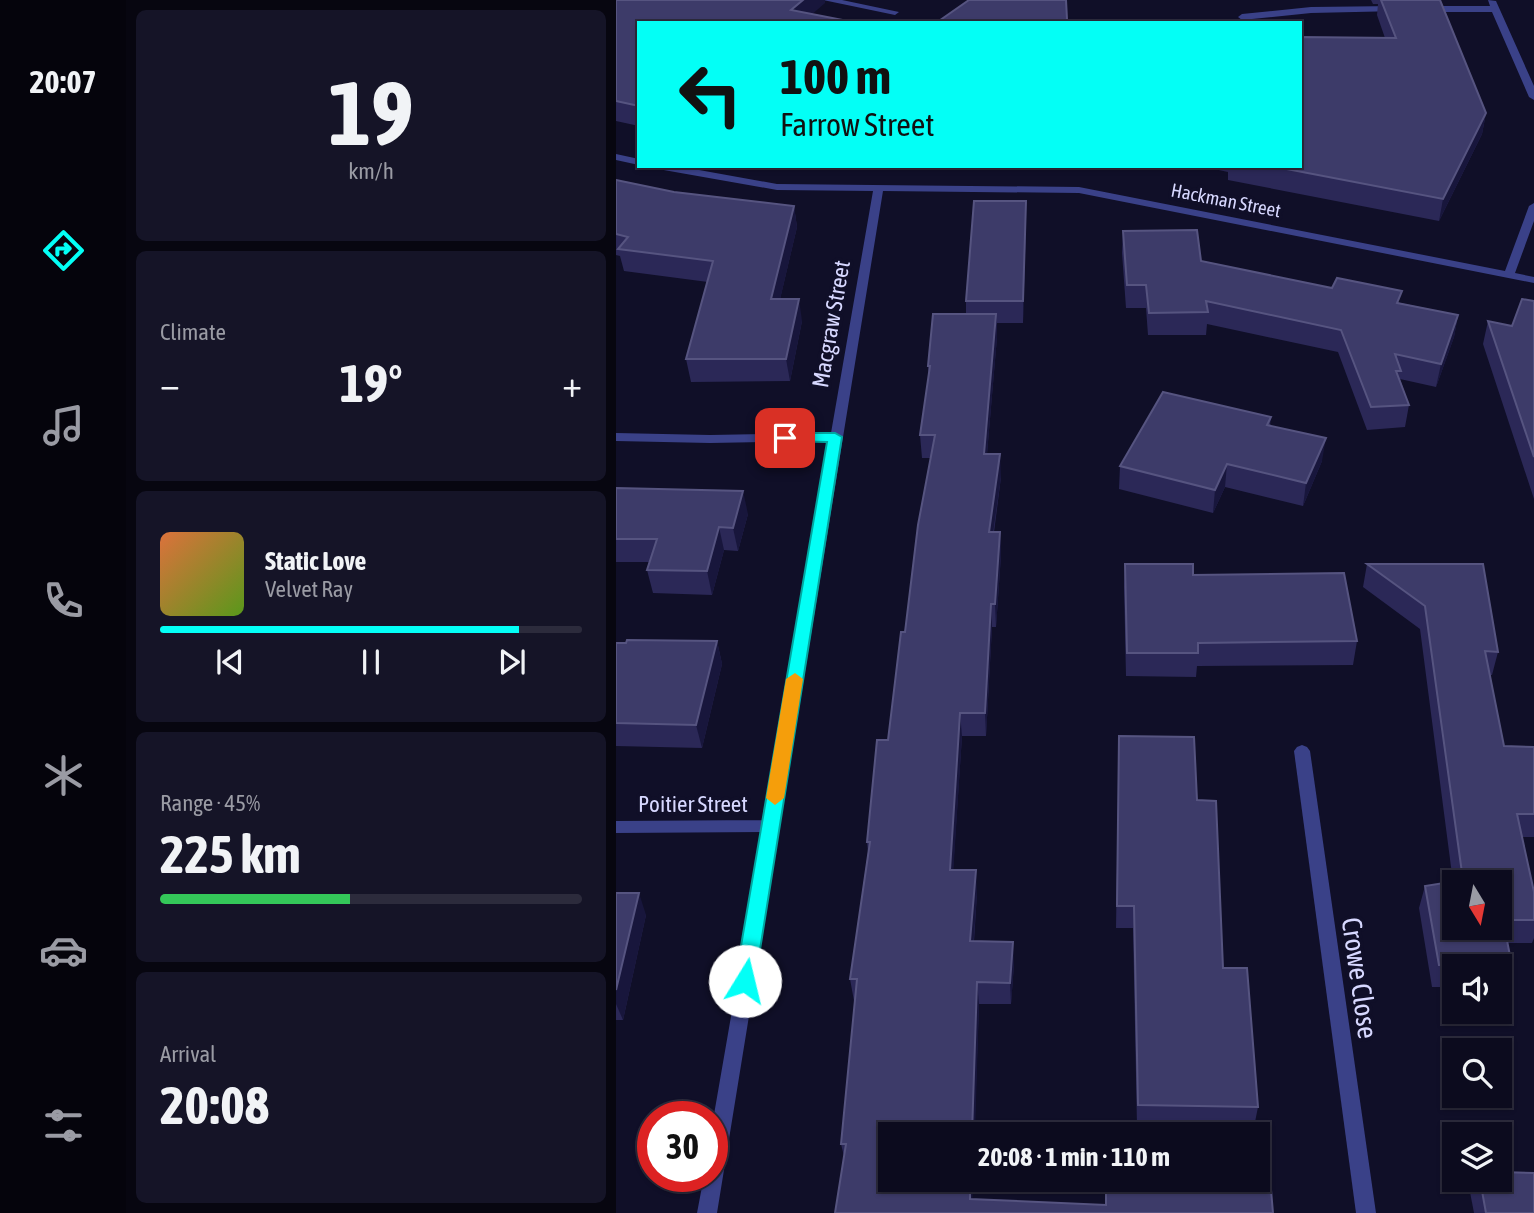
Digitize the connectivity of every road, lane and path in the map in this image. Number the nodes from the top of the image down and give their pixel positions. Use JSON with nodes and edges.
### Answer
{"nodes":[{"id":1,"x":827,"y":0,"type":"edge"},
{"id":2,"x":1493,"y":5,"type":"edge"},
{"id":3,"x":1403,"y":9,"type":"edge"},
{"id":4,"x":1416,"y":9,"type":"edge"},
{"id":5,"x":895,"y":12,"type":"dead end"},
{"id":6,"x":1242,"y":17,"type":"dead end"},
{"id":7,"x":1534,"y":97,"type":"edge"},
{"id":8,"x":616,"y":157,"type":"edge"},
{"id":9,"x":637,"y":162,"type":"edge"},
{"id":10,"x":669,"y":168,"type":"edge"},
{"id":11,"x":878,"y":189,"type":"junction"},
{"id":12,"x":1534,"y":206,"type":"edge"},
{"id":13,"x":1509,"y":275,"type":"junction"},
{"id":14,"x":1534,"y":280,"type":"edge"},
{"id":15,"x":616,"y":436,"type":"edge"},
{"id":16,"x":835,"y":437,"type":"junction"},
{"id":17,"x":1302,"y":751,"type":"dead end"},
{"id":18,"x":770,"y":826,"type":"junction"},
{"id":19,"x":616,"y":827,"type":"edge"},
{"id":20,"x":706,"y":1213,"type":"edge"},
{"id":21,"x":1366,"y":1213,"type":"edge"}],
"edges":[{"from":1,"to":5,"type":"street"},
{"from":2,"to":4,"type":"street"},
{"from":2,"to":7,"type":"street"},
{"from":3,"to":6,"type":"street"},
{"from":8,"to":9,"type":"street"},
{"from":10,"to":11,"type":"street","name":"Hackman Street"},
{"from":11,"to":13,"type":"street","name":"Hackman Street"},
{"from":11,"to":16,"type":"street","name":"Macgraw Street"},
{"from":12,"to":13,"type":"street"},
{"from":13,"to":14,"type":"street","name":"Hackman Street"},
{"from":15,"to":16,"type":"street"},
{"from":16,"to":18,"type":"street","name":"Macgraw Street"},
{"from":17,"to":21,"type":"street","name":"Crowe Close"},
{"from":18,"to":19,"type":"street","name":"Poitier Street"},
{"from":18,"to":20,"type":"street","name":"Macgraw Street"}]}
